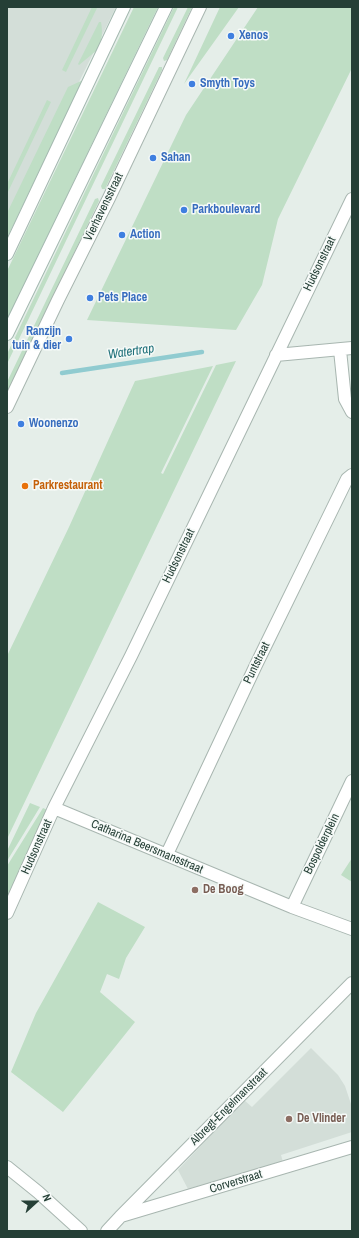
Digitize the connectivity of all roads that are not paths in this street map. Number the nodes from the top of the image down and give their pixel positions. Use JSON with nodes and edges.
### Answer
{"nodes":[{"id":1,"x":124,"y":7,"type":"edge"},
{"id":2,"x":166,"y":7,"type":"edge"},
{"id":3,"x":200,"y":7,"type":"edge"},
{"id":4,"x":352,"y":199,"type":"edge"},
{"id":5,"x":7,"y":254,"type":"edge"},
{"id":6,"x":7,"y":334,"type":"edge"},
{"id":7,"x":352,"y":348,"type":"edge"},
{"id":8,"x":340,"y":350,"type":"junction"},
{"id":9,"x":276,"y":355,"type":"junction"},
{"id":10,"x":7,"y":407,"type":"edge"},
{"id":11,"x":352,"y":412,"type":"edge"},
{"id":12,"x":352,"y":476,"type":"edge"},
{"id":13,"x":352,"y":781,"type":"edge"},
{"id":14,"x":54,"y":808,"type":"junction"},
{"id":15,"x":167,"y":854,"type":"junction"},
{"id":16,"x":292,"y":907,"type":"junction"},
{"id":17,"x":7,"y":913,"type":"edge"},
{"id":18,"x":352,"y":929,"type":"edge"},
{"id":19,"x":352,"y":983,"type":"edge"},
{"id":20,"x":352,"y":1147,"type":"edge"},
{"id":21,"x":7,"y":1167,"type":"edge"},
{"id":22,"x":120,"y":1217,"type":"junction"},
{"id":23,"x":81,"y":1231,"type":"edge"},
{"id":24,"x":107,"y":1231,"type":"edge"}],
"edges":[{"from":1,"to":5,"type":"street"},
{"from":2,"to":6,"type":"street"},
{"from":3,"to":10,"type":"street","name":"Vierhavensstraat"},
{"from":4,"to":9,"type":"street","name":"Hudsonstraat"},
{"from":7,"to":8,"type":"street"},
{"from":8,"to":9,"type":"street"},
{"from":8,"to":11,"type":"street"},
{"from":9,"to":14,"type":"street","name":"Hudsonstraat"},
{"from":12,"to":15,"type":"street","name":"Puntstraat"},
{"from":13,"to":16,"type":"street","name":"Bospolderplein"},
{"from":14,"to":15,"type":"street","name":"Catharina Beersmansstraat"},
{"from":14,"to":17,"type":"street","name":"Hudsonstraat"},
{"from":15,"to":16,"type":"street","name":"Catharina Beersmansstraat"},
{"from":16,"to":18,"type":"street","name":"Catharina Beersmansstraat"},
{"from":19,"to":22,"type":"street","name":"Albregt-Engelmanstraat"},
{"from":20,"to":22,"type":"street","name":"Corverstraat"},
{"from":21,"to":23,"type":"street"},
{"from":22,"to":24,"type":"street","name":"Albregt-Engelmanstraat"}]}
